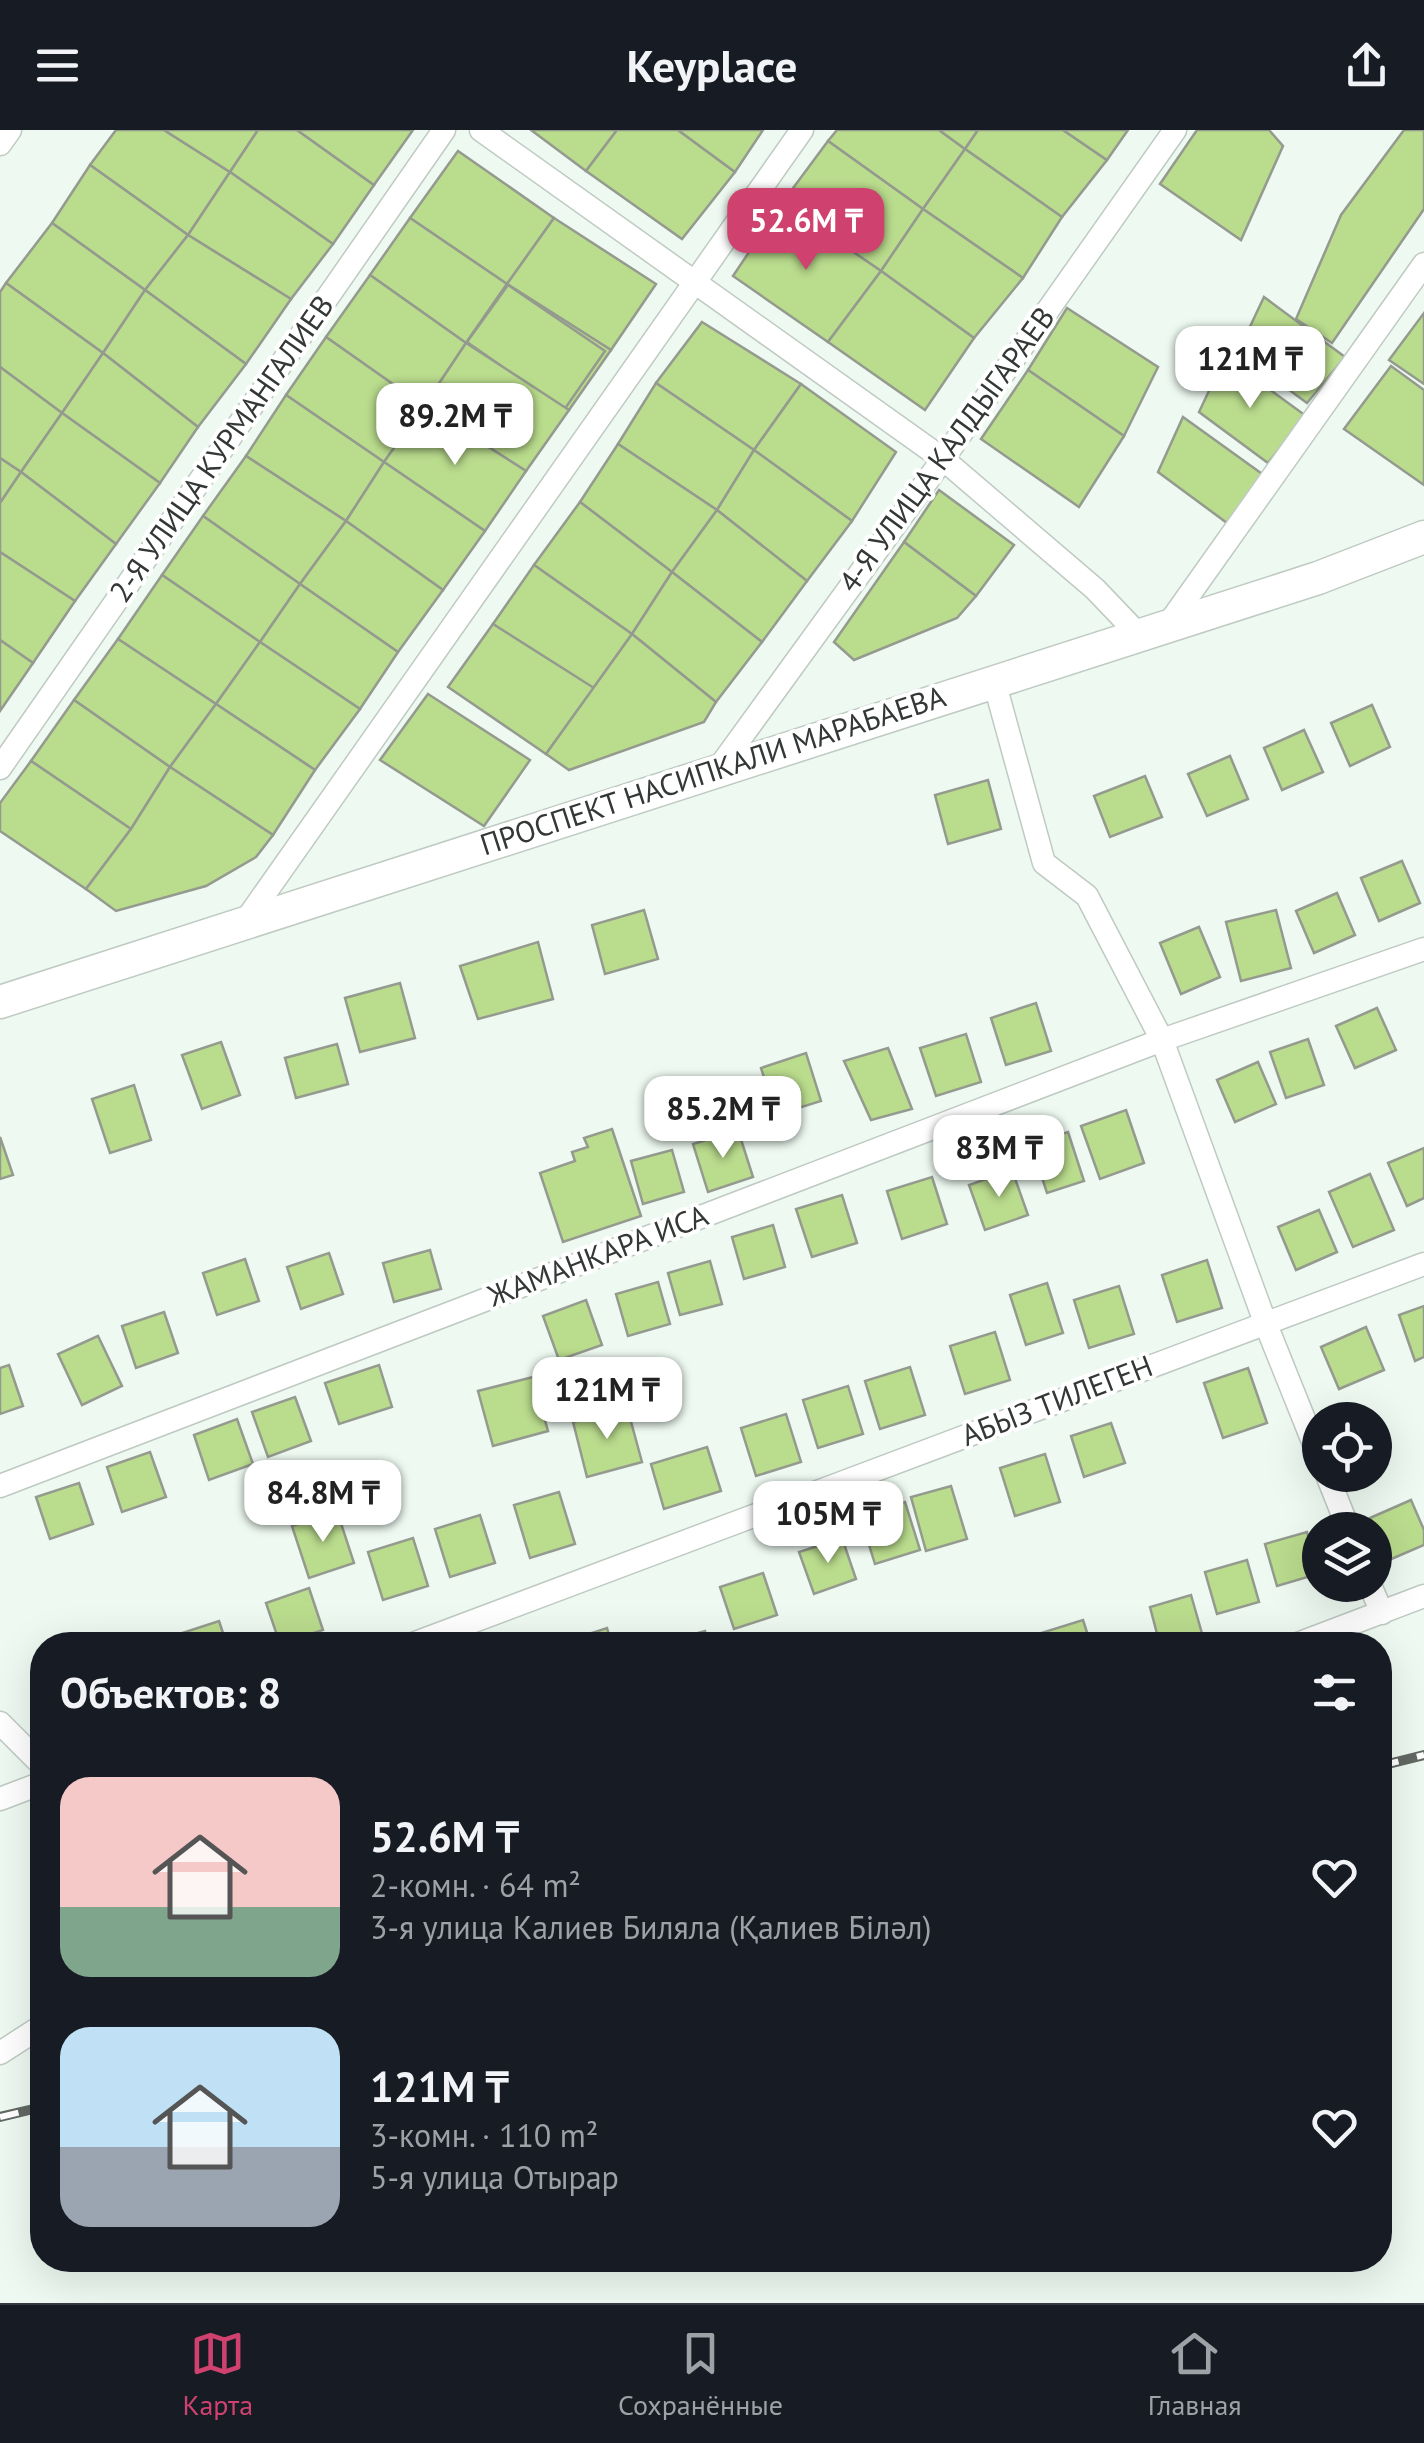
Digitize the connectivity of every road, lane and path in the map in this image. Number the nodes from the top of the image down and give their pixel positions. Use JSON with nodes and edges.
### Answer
{"nodes":[{"id":1,"x":10,"y":130,"type":"edge"},
{"id":2,"x":444,"y":130,"type":"edge"},
{"id":3,"x":481,"y":130,"type":"edge"},
{"id":4,"x":802,"y":130,"type":"edge"},
{"id":5,"x":1174,"y":130,"type":"edge"},
{"id":6,"x":0,"y":144,"type":"edge"},
{"id":7,"x":1424,"y":264,"type":"edge"},
{"id":8,"x":695,"y":282,"type":"junction"},
{"id":9,"x":943,"y":458,"type":"junction"},
{"id":10,"x":1424,"y":537,"type":"edge"},
{"id":11,"x":1153,"y":630,"type":"junction"},
{"id":12,"x":994,"y":681,"type":"junction"},
{"id":13,"x":0,"y":768,"type":"edge"},
{"id":14,"x":718,"y":769,"type":"junction"},
{"id":15,"x":244,"y":923,"type":"junction"},
{"id":16,"x":1424,"y":949,"type":"edge"},
{"id":17,"x":0,"y":1002,"type":"edge"},
{"id":18,"x":1162,"y":1040,"type":"junction"},
{"id":19,"x":1424,"y":1264,"type":"edge"},
{"id":20,"x":1266,"y":1322,"type":"junction"},
{"id":21,"x":1302,"y":1413,"type":"edge"},
{"id":22,"x":0,"y":1486,"type":"edge"},
{"id":23,"x":1424,"y":1596,"type":"edge"},
{"id":24,"x":1377,"y":1602,"type":"edge"},
{"id":25,"x":1382,"y":1613,"type":"junction"},
{"id":26,"x":444,"y":1632,"type":"edge"},
{"id":27,"x":1330,"y":1632,"type":"edge"},
{"id":28,"x":0,"y":1722,"type":"edge"},
{"id":29,"x":30,"y":1753,"type":"edge"},
{"id":30,"x":30,"y":1788,"type":"edge"},
{"id":31,"x":0,"y":1799,"type":"edge"},
{"id":32,"x":30,"y":2034,"type":"edge"},
{"id":33,"x":0,"y":2053,"type":"edge"}],
"edges":[{"from":1,"to":6,"type":"street"},
{"from":2,"to":13,"type":"street","name":"2-Я УЛИЦА КУРМАНГАЛИЕВ"},
{"from":3,"to":8,"type":"street"},
{"from":4,"to":8,"type":"street"},
{"from":5,"to":9,"type":"street","name":"4-Я УЛИЦА КАЛДЫГАРАЕВ"},
{"from":7,"to":11,"type":"street"},
{"from":8,"to":9,"type":"street"},
{"from":8,"to":15,"type":"street"},
{"from":9,"to":11,"type":"street"},
{"from":9,"to":14,"type":"street","name":"4-Я УЛИЦА КАЛДЫГАРАЕВ"},
{"from":10,"to":11,"type":"main road","name":"ПРОСПЕКТ НАСИПКАЛИ МАРАБАЕВА"},
{"from":11,"to":12,"type":"main road","name":"ПРОСПЕКТ НАСИПКАЛИ МАРАБАЕВА"},
{"from":12,"to":14,"type":"main road","name":"ПРОСПЕКТ НАСИПКАЛИ МАРАБАЕВА"},
{"from":12,"to":18,"type":"street"},
{"from":14,"to":15,"type":"main road","name":"ПРОСПЕКТ НАСИПКАЛИ МАРАБАЕВА"},
{"from":15,"to":17,"type":"main road","name":"ПРОСПЕКТ НАСИПКАЛИ МАРАБАЕВА"},
{"from":16,"to":18,"type":"street","name":"ЖАМАНКАРА ИСА"},
{"from":18,"to":20,"type":"street"},
{"from":18,"to":22,"type":"street","name":"ЖАМАНКАРА ИСА"},
{"from":19,"to":20,"type":"street","name":"АБЫЗ ТИЛЕГЕН"},
{"from":20,"to":21,"type":"street"},
{"from":20,"to":26,"type":"street","name":"АБЫЗ ТИЛЕГЕН"},
{"from":23,"to":25,"type":"street"},
{"from":24,"to":25,"type":"street"},
{"from":25,"to":27,"type":"street"},
{"from":28,"to":29,"type":"street"},
{"from":30,"to":31,"type":"street"},
{"from":32,"to":33,"type":"street"}]}
